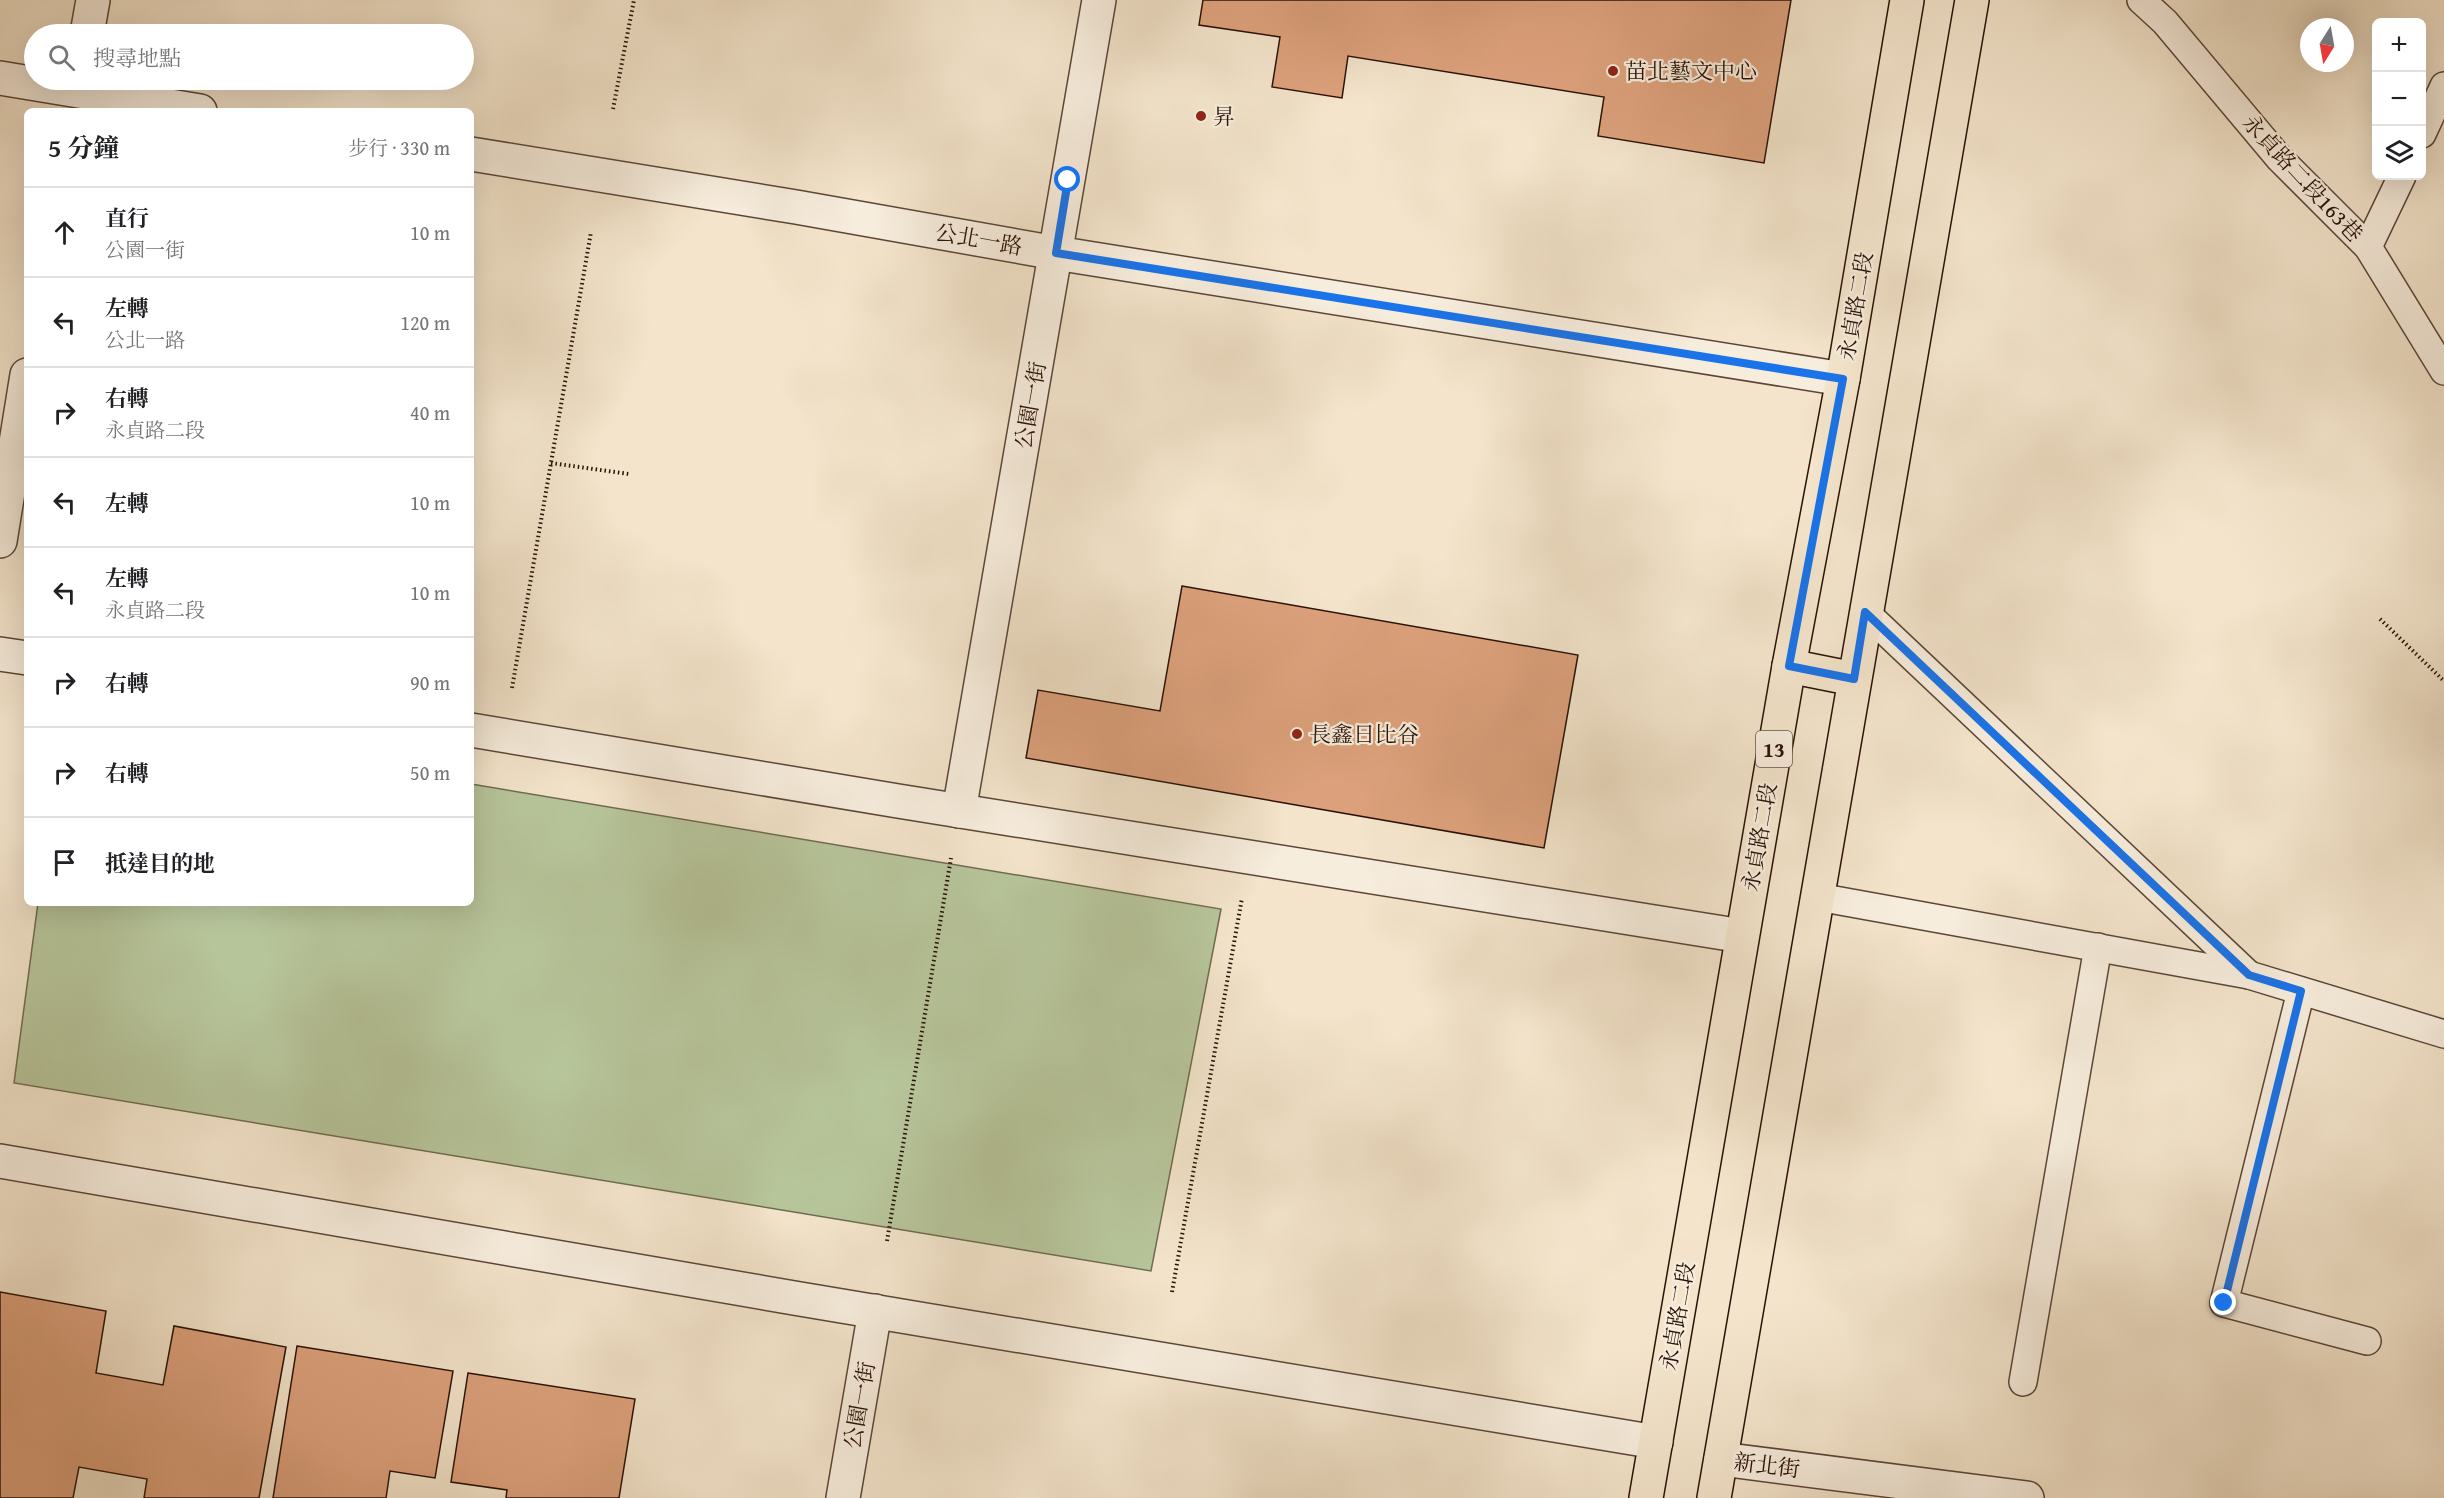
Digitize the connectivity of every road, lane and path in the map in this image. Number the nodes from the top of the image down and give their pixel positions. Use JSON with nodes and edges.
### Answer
{"nodes":[{"id":1,"x":93,"y":0,"type":"edge"},
{"id":2,"x":634,"y":0,"type":"edge"},
{"id":3,"x":1099,"y":0,"type":"edge"},
{"id":4,"x":1906,"y":0,"type":"edge"},
{"id":5,"x":1972,"y":0,"type":"edge"},
{"id":6,"x":2141,"y":0,"type":"edge"},
{"id":7,"x":89,"y":24,"type":"edge"},
{"id":8,"x":0,"y":78,"type":"edge"},
{"id":9,"x":24,"y":83,"type":"edge"},
{"id":10,"x":2444,"y":86,"type":"edge"},
{"id":11,"x":58,"y":90,"type":"edge"},
{"id":12,"x":77,"y":94,"type":"edge"},
{"id":13,"x":178,"y":108,"type":"edge"},
{"id":14,"x":613,"y":109,"type":"dead end"},
{"id":15,"x":2425,"y":126,"type":"edge"},
{"id":16,"x":474,"y":154,"type":"edge"},
{"id":17,"x":2400,"y":180,"type":"edge"},
{"id":18,"x":591,"y":232,"type":"dead end"},
{"id":19,"x":2368,"y":247,"type":"junction"},
{"id":20,"x":1056,"y":253,"type":"junction"},
{"id":21,"x":2444,"y":371,"type":"edge"},
{"id":22,"x":1843,"y":379,"type":"junction"},
{"id":23,"x":24,"y":393,"type":"edge"},
{"id":24,"x":551,"y":463,"type":"junction"},
{"id":25,"x":629,"y":474,"type":"dead end"},
{"id":26,"x":0,"y":541,"type":"edge"},
{"id":27,"x":1865,"y":612,"type":"junction"},
{"id":28,"x":2380,"y":619,"type":"dead end"},
{"id":29,"x":0,"y":654,"type":"edge"},
{"id":30,"x":24,"y":658,"type":"edge"},
{"id":31,"x":1789,"y":666,"type":"junction"},
{"id":32,"x":1854,"y":679,"type":"junction"},
{"id":33,"x":2444,"y":681,"type":"edge"},
{"id":34,"x":512,"y":688,"type":"dead end"},
{"id":35,"x":474,"y":730,"type":"edge"},
{"id":36,"x":959,"y":811,"type":"junction"},
{"id":37,"x":951,"y":858,"type":"dead end"},
{"id":38,"x":1818,"y":897,"type":"junction"},
{"id":39,"x":1242,"y":898,"type":"dead end"},
{"id":40,"x":1742,"y":936,"type":"junction"},
{"id":41,"x":2098,"y":947,"type":"junction"},
{"id":42,"x":2249,"y":975,"type":"junction"},
{"id":43,"x":2301,"y":991,"type":"junction"},
{"id":44,"x":2444,"y":1035,"type":"edge"},
{"id":45,"x":0,"y":1161,"type":"edge"},
{"id":46,"x":887,"y":1241,"type":"dead end"},
{"id":47,"x":1172,"y":1292,"type":"dead end"},
{"id":48,"x":875,"y":1311,"type":"junction"},
{"id":49,"x":2367,"y":1341,"type":"dead end"},
{"id":50,"x":2023,"y":1382,"type":"dead end"},
{"id":51,"x":1656,"y":1442,"type":"junction"},
{"id":52,"x":1721,"y":1459,"type":"junction"},
{"id":53,"x":1973,"y":1495,"type":"edge"},
{"id":54,"x":843,"y":1498,"type":"edge"},
{"id":55,"x":1646,"y":1498,"type":"edge"},
{"id":56,"x":1714,"y":1498,"type":"edge"},
{"id":57,"x":2027,"y":1498,"type":"edge"}],
"edges":[{"from":1,"to":7,"type":"street"},
{"from":2,"to":14,"type":"path"},
{"from":3,"to":20,"type":"street","name":"公園一街"},
{"from":4,"to":22,"type":"main road","name":"永貞路二段","number":"13"},
{"from":5,"to":27,"type":"main road"},
{"from":6,"to":19,"type":"lane","name":"永貞路二段163巷"},
{"from":8,"to":9,"type":"street"},
{"from":10,"to":15,"type":"lane"},
{"from":11,"to":12,"type":"street"},
{"from":12,"to":13,"type":"street"},
{"from":16,"to":20,"type":"street","name":"公北一路"},
{"from":17,"to":19,"type":"lane"},
{"from":18,"to":24,"type":"path"},
{"from":19,"to":21,"type":"lane","name":"永貞路二段163巷"},
{"from":20,"to":22,"type":"street","name":"公北一路"},
{"from":20,"to":36,"type":"street","name":"公園一街"},
{"from":22,"to":31,"type":"main road","name":"永貞路二段","number":"13"},
{"from":23,"to":26,"type":"street"},
{"from":24,"to":25,"type":"path"},
{"from":24,"to":34,"type":"path"},
{"from":27,"to":32,"type":"main road"},
{"from":27,"to":42,"type":"lane"},
{"from":28,"to":33,"type":"path"},
{"from":29,"to":30,"type":"street"},
{"from":31,"to":32,"type":"main road"},
{"from":31,"to":40,"type":"main road","name":"永貞路二段","number":"13"},
{"from":32,"to":38,"type":"main road"},
{"from":35,"to":36,"type":"street"},
{"from":36,"to":40,"type":"street"},
{"from":37,"to":46,"type":"path"},
{"from":38,"to":41,"type":"lane"},
{"from":38,"to":52,"type":"main road"},
{"from":39,"to":47,"type":"path"},
{"from":40,"to":51,"type":"main road","name":"永貞路二段","number":"13"},
{"from":41,"to":42,"type":"lane"},
{"from":41,"to":50,"type":"lane"},
{"from":42,"to":43,"type":"lane"},
{"from":43,"to":44,"type":"lane"},
{"from":43,"to":49,"type":"lane"},
{"from":45,"to":48,"type":"street"},
{"from":48,"to":51,"type":"street"},
{"from":48,"to":54,"type":"street","name":"公園一街"},
{"from":51,"to":55,"type":"main road","name":"永貞路二段","number":"13"},
{"from":52,"to":53,"type":"street","name":"新北街"},
{"from":52,"to":56,"type":"main road"},
{"from":53,"to":57,"type":"street","name":"新北街"}]}
